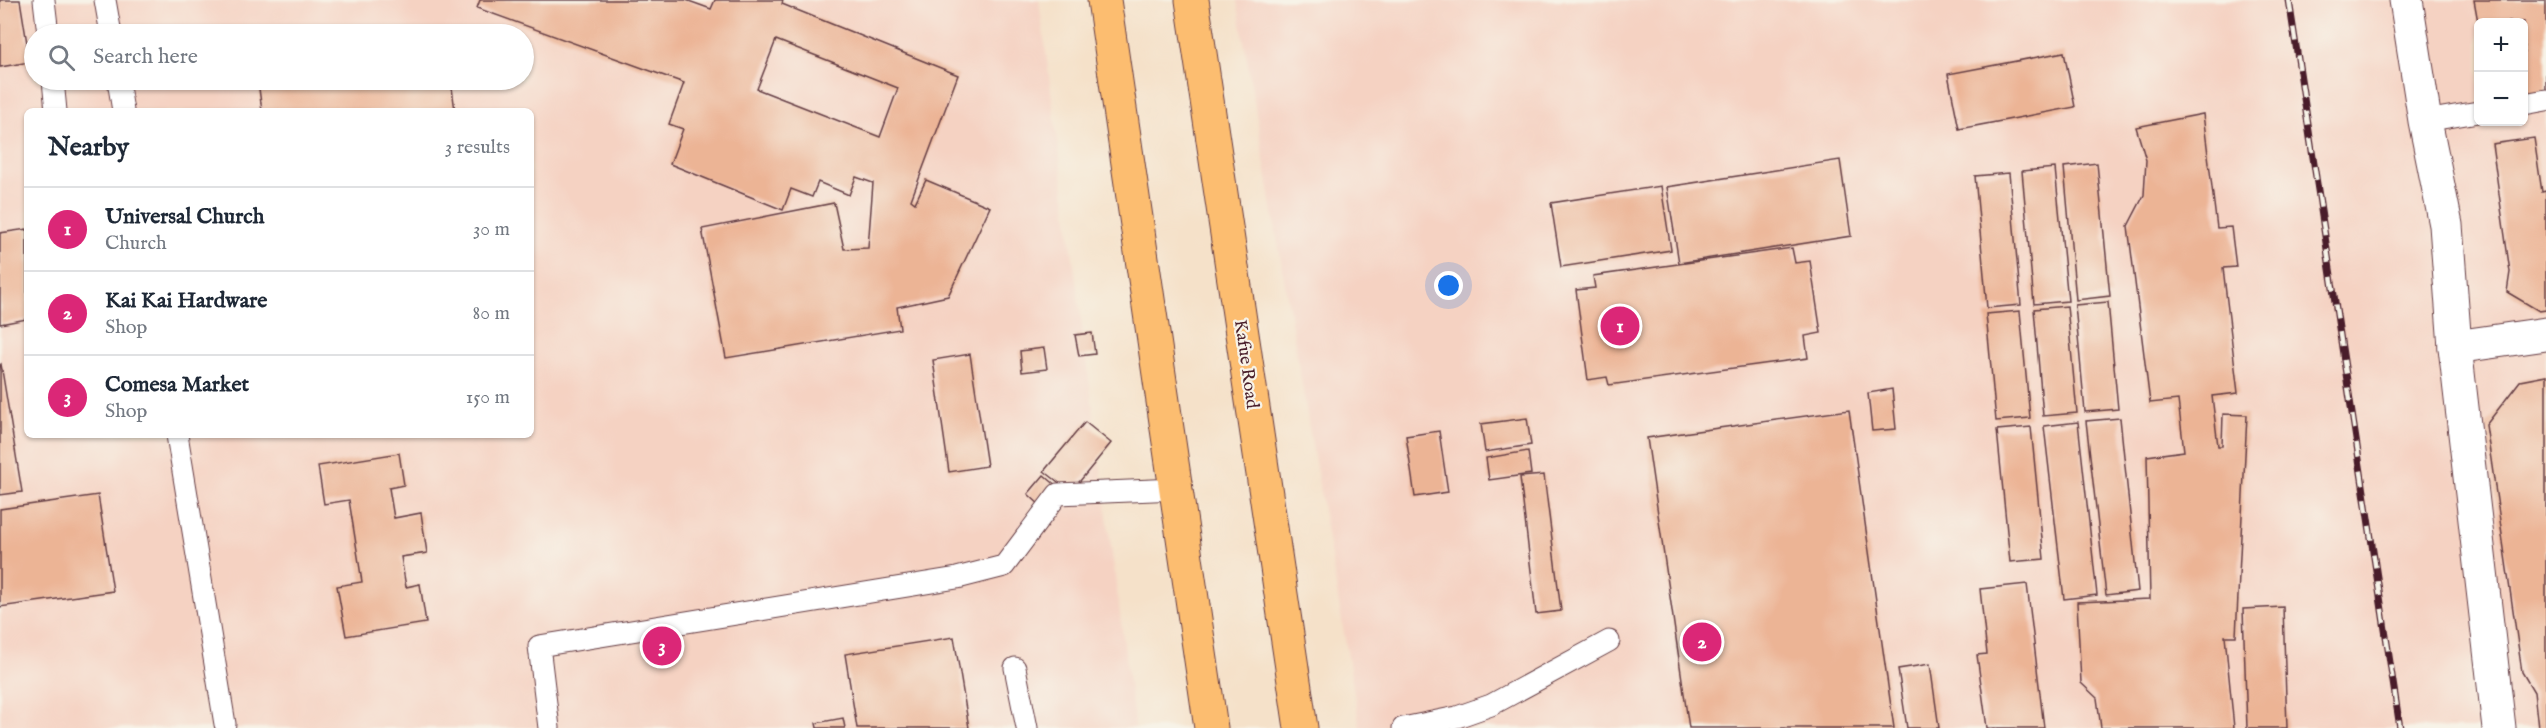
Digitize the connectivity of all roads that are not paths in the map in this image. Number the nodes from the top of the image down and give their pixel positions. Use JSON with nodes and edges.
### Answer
{"nodes":[{"id":1,"x":44,"y":0,"type":"edge"},
{"id":2,"x":105,"y":0,"type":"edge"},
{"id":3,"x":1104,"y":0,"type":"edge"},
{"id":4,"x":1192,"y":0,"type":"edge"},
{"id":5,"x":2406,"y":0,"type":"edge"},
{"id":6,"x":47,"y":24,"type":"edge"},
{"id":7,"x":109,"y":24,"type":"edge"},
{"id":8,"x":53,"y":90,"type":"edge"},
{"id":9,"x":120,"y":90,"type":"edge"},
{"id":10,"x":2546,"y":100,"type":"edge"},
{"id":11,"x":2528,"y":103,"type":"edge"},
{"id":12,"x":56,"y":108,"type":"edge"},
{"id":13,"x":123,"y":108,"type":"edge"},
{"id":14,"x":2474,"y":113,"type":"edge"},
{"id":15,"x":2426,"y":121,"type":"junction"},
{"id":16,"x":2546,"y":334,"type":"edge"},
{"id":17,"x":2456,"y":348,"type":"junction"},
{"id":18,"x":177,"y":438,"type":"edge"},
{"id":19,"x":1177,"y":489,"type":"junction"},
{"id":20,"x":1609,"y":641,"type":"dead end"},
{"id":21,"x":1015,"y":668,"type":"dead end"},
{"id":22,"x":225,"y":724,"type":"dead end"},
{"id":23,"x":549,"y":728,"type":"edge"},
{"id":24,"x":1027,"y":728,"type":"edge"},
{"id":25,"x":1211,"y":728,"type":"edge"},
{"id":26,"x":1301,"y":728,"type":"edge"},
{"id":27,"x":1403,"y":728,"type":"edge"},
{"id":28,"x":2499,"y":728,"type":"edge"}],
"edges":[{"from":1,"to":6,"type":"lane"},
{"from":2,"to":7,"type":"lane"},
{"from":3,"to":19,"type":"main road"},
{"from":4,"to":26,"type":"main road","name":"Kafue Road"},
{"from":5,"to":15,"type":"street"},
{"from":8,"to":12,"type":"lane"},
{"from":9,"to":13,"type":"lane"},
{"from":10,"to":11,"type":"lane"},
{"from":14,"to":15,"type":"lane"},
{"from":15,"to":17,"type":"street"},
{"from":16,"to":17,"type":"street"},
{"from":17,"to":28,"type":"street"},
{"from":18,"to":22,"type":"lane"},
{"from":19,"to":23,"type":"lane"},
{"from":19,"to":25,"type":"main road"},
{"from":20,"to":27,"type":"lane"},
{"from":21,"to":24,"type":"lane"}]}
